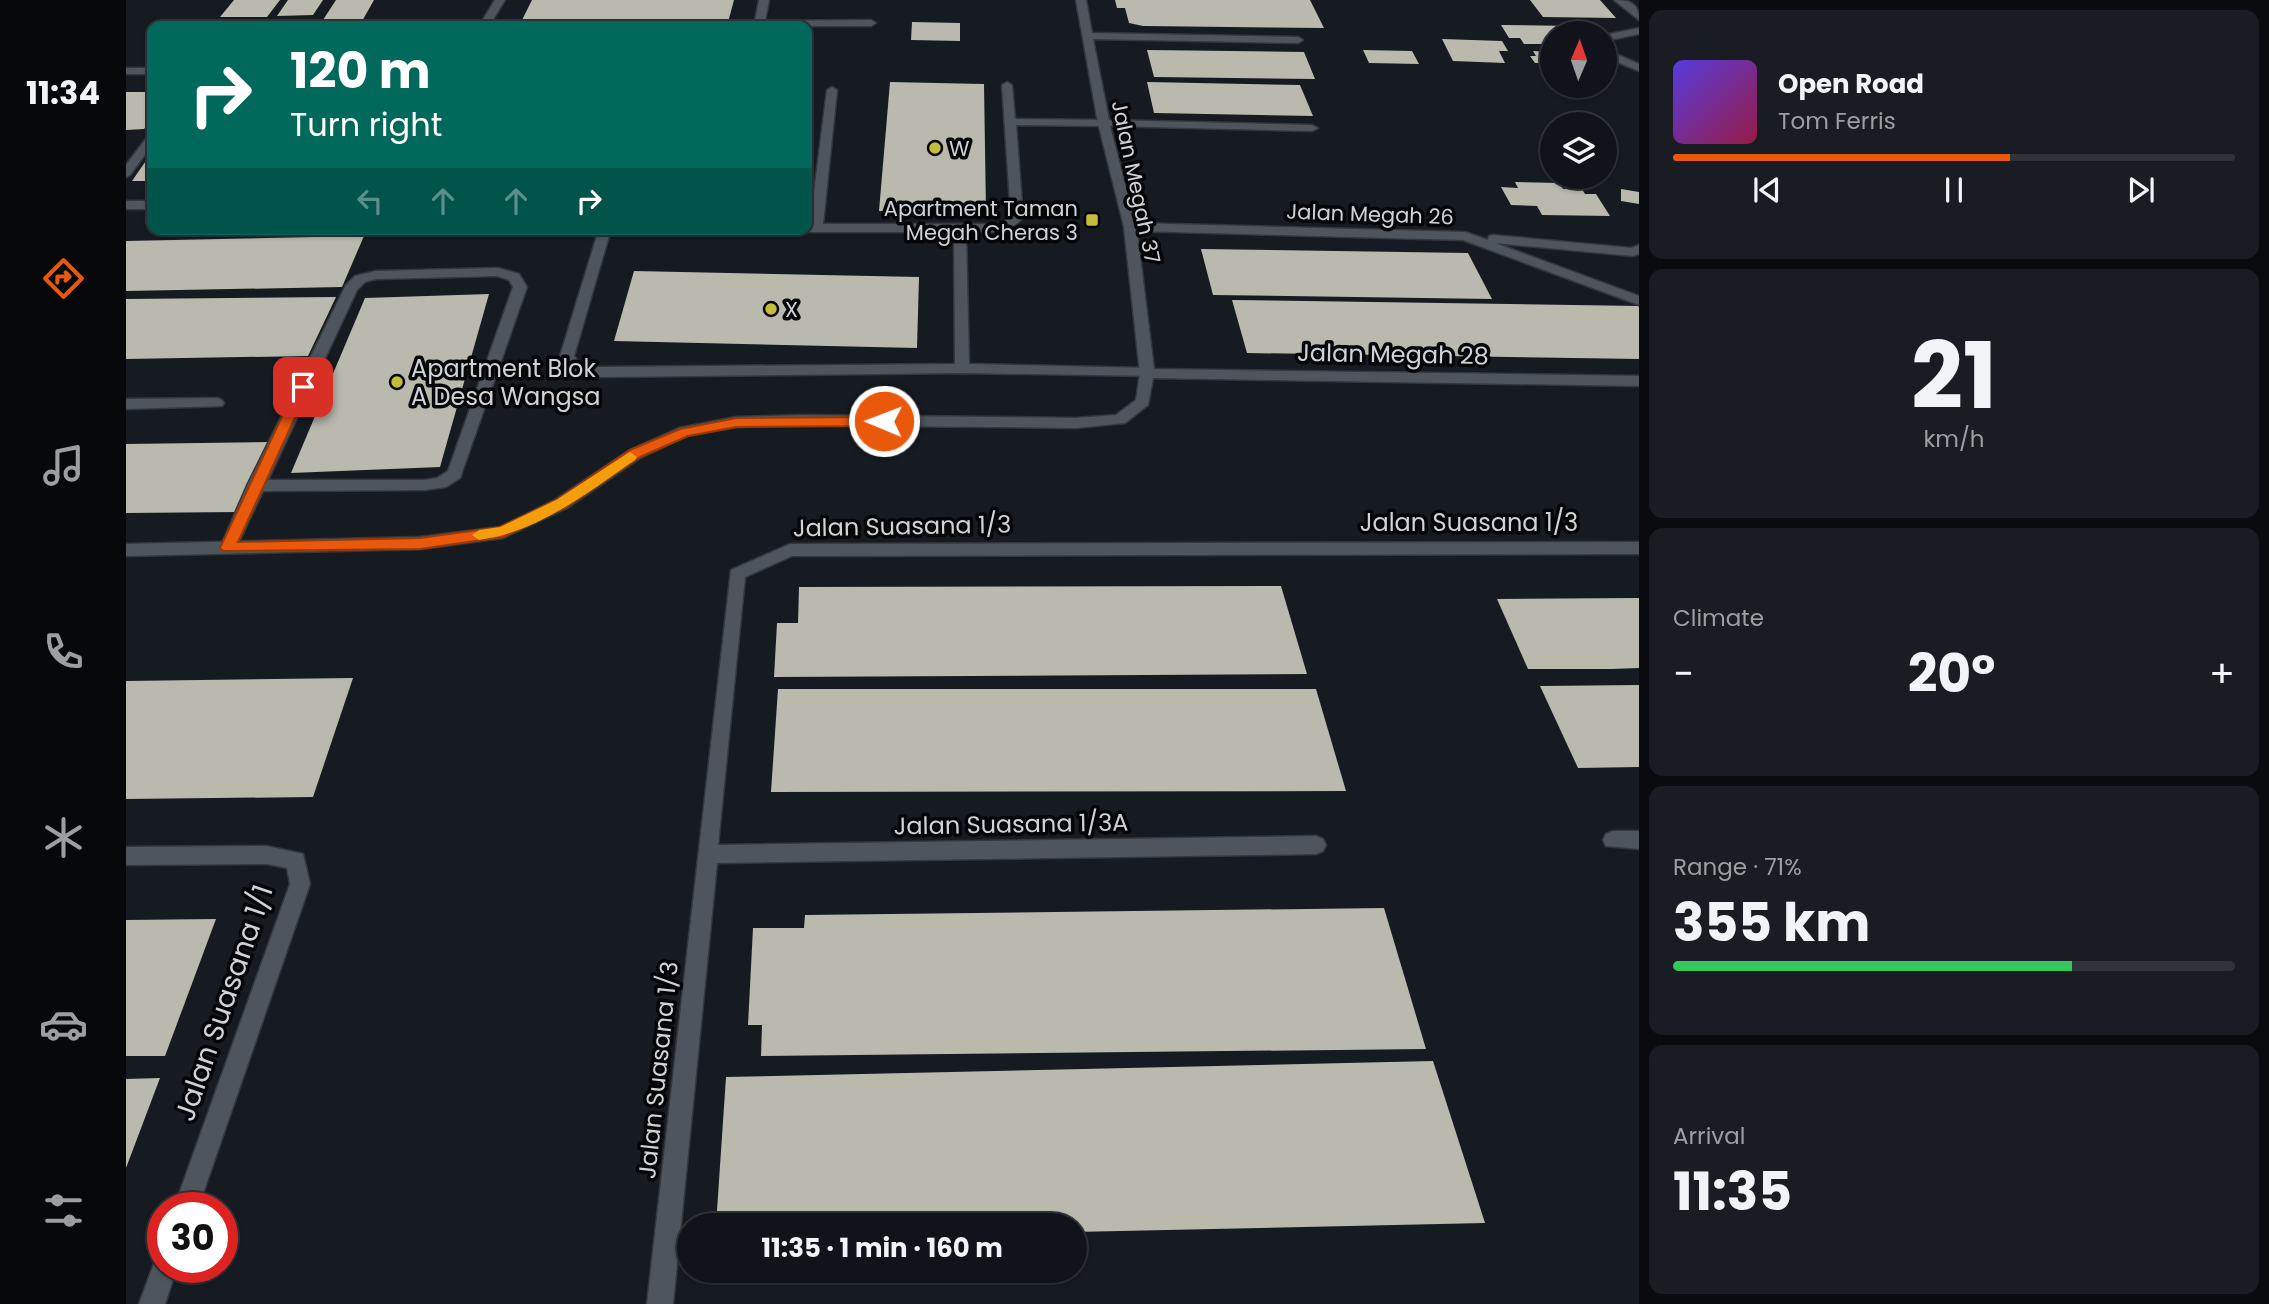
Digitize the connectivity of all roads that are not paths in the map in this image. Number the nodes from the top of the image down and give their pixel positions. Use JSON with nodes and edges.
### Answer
{"nodes":[{"id":1,"x":500,"y":0,"type":"edge"},
{"id":2,"x":764,"y":0,"type":"edge"},
{"id":3,"x":1081,"y":0,"type":"edge"},
{"id":4,"x":1619,"y":0,"type":"edge"},
{"id":5,"x":1639,"y":17,"type":"edge"},
{"id":6,"x":487,"y":21,"type":"edge"},
{"id":7,"x":760,"y":21,"type":"edge"},
{"id":8,"x":871,"y":23,"type":"dead end"},
{"id":9,"x":812,"y":24,"type":"edge"},
{"id":10,"x":1639,"y":31,"type":"edge"},
{"id":11,"x":1087,"y":36,"type":"junction"},
{"id":12,"x":1617,"y":36,"type":"edge"},
{"id":13,"x":1298,"y":40,"type":"dead end"},
{"id":14,"x":1617,"y":60,"type":"edge"},
{"id":15,"x":1639,"y":68,"type":"edge"},
{"id":16,"x":126,"y":71,"type":"edge"},
{"id":17,"x":147,"y":71,"type":"edge"},
{"id":18,"x":1007,"y":85,"type":"dead end"},
{"id":19,"x":832,"y":90,"type":"dead end"},
{"id":20,"x":1011,"y":122,"type":"junction"},
{"id":21,"x":1104,"y":123,"type":"junction"},
{"id":22,"x":1312,"y":128,"type":"dead end"},
{"id":23,"x":147,"y":145,"type":"edge"},
{"id":24,"x":126,"y":173,"type":"edge"},
{"id":25,"x":126,"y":205,"type":"edge"},
{"id":26,"x":147,"y":205,"type":"edge"},
{"id":27,"x":812,"y":221,"type":"edge"},
{"id":28,"x":1130,"y":227,"type":"junction"},
{"id":29,"x":812,"y":228,"type":"edge"},
{"id":30,"x":960,"y":228,"type":"junction"},
{"id":31,"x":603,"y":235,"type":"edge"},
{"id":32,"x":1465,"y":236,"type":"junction"},
{"id":33,"x":1639,"y":249,"type":"edge"},
{"id":34,"x":1639,"y":301,"type":"edge"},
{"id":35,"x":962,"y":368,"type":"junction"},
{"id":36,"x":1147,"y":373,"type":"junction"},
{"id":37,"x":1639,"y":381,"type":"edge"},
{"id":38,"x":217,"y":403,"type":"dead end"},
{"id":39,"x":126,"y":404,"type":"edge"},
{"id":40,"x":255,"y":486,"type":"junction"},
{"id":41,"x":228,"y":548,"type":"junction"},
{"id":42,"x":1639,"y":548,"type":"edge"},
{"id":43,"x":126,"y":550,"type":"edge"},
{"id":44,"x":1613,"y":840,"type":"dead end"},
{"id":45,"x":1639,"y":840,"type":"edge"},
{"id":46,"x":1316,"y":845,"type":"dead end"},
{"id":47,"x":707,"y":854,"type":"junction"},
{"id":48,"x":126,"y":856,"type":"edge"},
{"id":49,"x":192,"y":1192,"type":"edge"},
{"id":50,"x":159,"y":1283,"type":"edge"},
{"id":51,"x":152,"y":1304,"type":"edge"},
{"id":52,"x":660,"y":1304,"type":"edge"}],
"edges":[{"from":1,"to":6,"type":"street"},
{"from":2,"to":7,"type":"street"},
{"from":3,"to":11,"type":"street","name":"Jalan Megah 37"},
{"from":4,"to":5,"type":"street"},
{"from":8,"to":9,"type":"street"},
{"from":10,"to":12,"type":"street"},
{"from":11,"to":13,"type":"street"},
{"from":11,"to":21,"type":"street","name":"Jalan Megah 37"},
{"from":14,"to":15,"type":"street"},
{"from":16,"to":17,"type":"street"},
{"from":18,"to":20,"type":"street"},
{"from":19,"to":27,"type":"street"},
{"from":20,"to":21,"type":"street"},
{"from":20,"to":30,"type":"street"},
{"from":21,"to":22,"type":"street"},
{"from":21,"to":28,"type":"street","name":"Jalan Megah 37"},
{"from":23,"to":24,"type":"street"},
{"from":25,"to":26,"type":"street"},
{"from":28,"to":32,"type":"street","name":"Jalan Megah 26"},
{"from":28,"to":36,"type":"street","name":"Jalan Megah 37"},
{"from":29,"to":30,"type":"street"},
{"from":30,"to":35,"type":"street"},
{"from":31,"to":35,"type":"street","name":"Jalan Megah 28"},
{"from":32,"to":33,"type":"street"},
{"from":32,"to":34,"type":"street","name":"Jalan Megah 26"},
{"from":35,"to":36,"type":"street","name":"Jalan Megah 28"},
{"from":36,"to":37,"type":"street","name":"Jalan Megah 28"},
{"from":36,"to":41,"type":"street"},
{"from":38,"to":39,"type":"street"},
{"from":40,"to":40,"type":"street"},
{"from":40,"to":41,"type":"street"},
{"from":41,"to":43,"type":"street"},
{"from":42,"to":47,"type":"street","name":"Jalan Suasana 1/3"},
{"from":44,"to":45,"type":"street"},
{"from":46,"to":47,"type":"street","name":"Jalan Suasana 1/3A"},
{"from":47,"to":52,"type":"street","name":"Jalan Suasana 1/3"},
{"from":48,"to":49,"type":"street","name":"Jalan Suasana 1/1"},
{"from":50,"to":51,"type":"street"}]}
